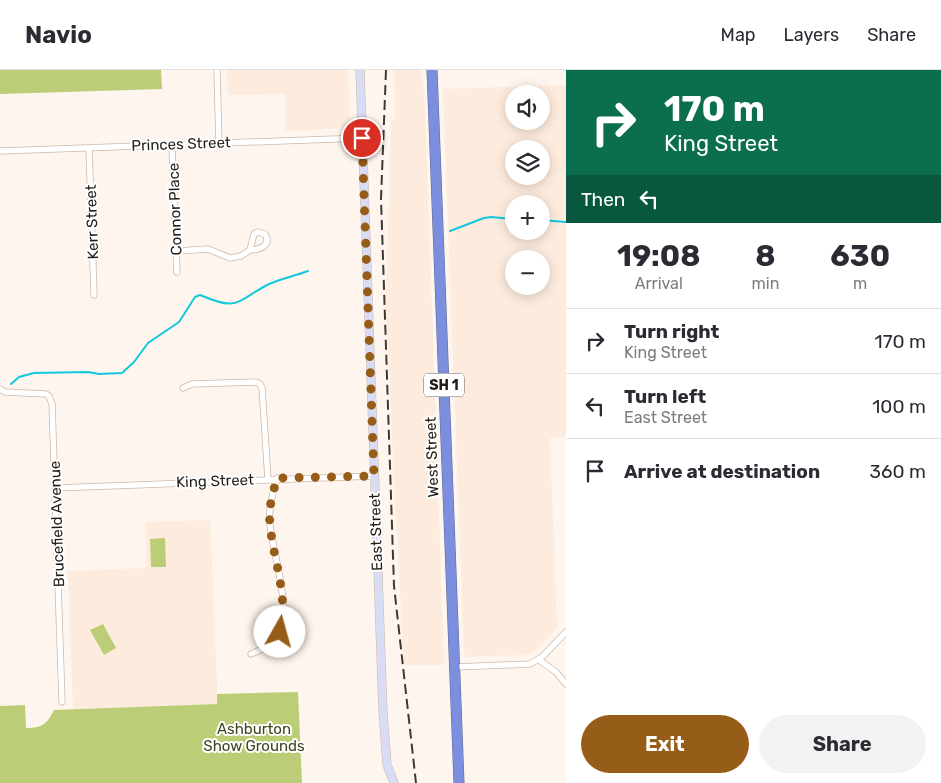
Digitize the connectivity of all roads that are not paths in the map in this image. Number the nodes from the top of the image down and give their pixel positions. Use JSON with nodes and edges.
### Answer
{"nodes":[{"id":1,"x":217,"y":70,"type":"edge"},
{"id":2,"x":360,"y":70,"type":"edge"},
{"id":3,"x":432,"y":70,"type":"edge"},
{"id":4,"x":362,"y":138,"type":"junction"},
{"id":5,"x":219,"y":143,"type":"junction"},
{"id":6,"x":172,"y":145,"type":"junction"},
{"id":7,"x":89,"y":148,"type":"junction"},
{"id":8,"x":0,"y":151,"type":"edge"},
{"id":9,"x":250,"y":250,"type":"dead end"},
{"id":10,"x":177,"y":251,"type":"junction"},
{"id":11,"x":178,"y":272,"type":"dead end"},
{"id":12,"x":94,"y":295,"type":"dead end"},
{"id":13,"x":183,"y":388,"type":"dead end"},
{"id":14,"x":0,"y":389,"type":"edge"},
{"id":15,"x":374,"y":476,"type":"junction"},
{"id":16,"x":277,"y":478,"type":"junction"},
{"id":17,"x":268,"y":479,"type":"junction"},
{"id":18,"x":56,"y":488,"type":"junction"},
{"id":19,"x":566,"y":632,"type":"edge"},
{"id":20,"x":251,"y":654,"type":"dead end"},
{"id":21,"x":538,"y":660,"type":"junction"},
{"id":22,"x":455,"y":667,"type":"junction"},
{"id":23,"x":566,"y":684,"type":"edge"},
{"id":24,"x":62,"y":702,"type":"dead end"},
{"id":25,"x":394,"y":783,"type":"edge"},
{"id":26,"x":459,"y":783,"type":"edge"}],
"edges":[{"from":1,"to":5,"type":"street"},
{"from":2,"to":4,"type":"main road","name":"East Street"},
{"from":3,"to":22,"type":"highway","name":"West Street","number":"SH 1"},
{"from":4,"to":5,"type":"street","name":"Princes Street"},
{"from":4,"to":15,"type":"main road","name":"East Street"},
{"from":5,"to":6,"type":"street","name":"Princes Street"},
{"from":6,"to":7,"type":"street","name":"Princes Street"},
{"from":6,"to":10,"type":"street","name":"Connor Place"},
{"from":7,"to":8,"type":"street","name":"Princes Street"},
{"from":7,"to":12,"type":"street","name":"Kerr Street"},
{"from":9,"to":10,"type":"street"},
{"from":10,"to":11,"type":"street","name":"Connor Place"},
{"from":13,"to":17,"type":"street"},
{"from":14,"to":18,"type":"street","name":"Brucefield Avenue"},
{"from":15,"to":16,"type":"street","name":"King Street"},
{"from":15,"to":25,"type":"main road","name":"East Street"},
{"from":16,"to":17,"type":"street","name":"King Street"},
{"from":16,"to":20,"type":"street"},
{"from":17,"to":18,"type":"street","name":"King Street"},
{"from":18,"to":24,"type":"street","name":"Brucefield Avenue"},
{"from":19,"to":21,"type":"street"},
{"from":21,"to":22,"type":"street"},
{"from":21,"to":23,"type":"street"},
{"from":22,"to":26,"type":"highway","name":"West Street","number":"SH 1"}]}
